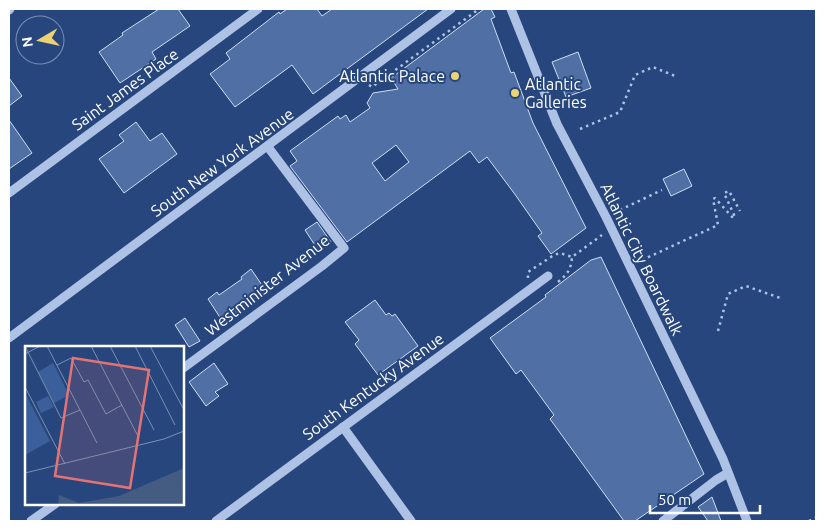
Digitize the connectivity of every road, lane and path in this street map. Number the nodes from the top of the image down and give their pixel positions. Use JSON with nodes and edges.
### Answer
{"nodes":[{"id":1,"x":258,"y":9,"type":"edge"},
{"id":2,"x":451,"y":9,"type":"edge"},
{"id":3,"x":479,"y":9,"type":"edge"},
{"id":4,"x":511,"y":9,"type":"edge"},
{"id":5,"x":674,"y":76,"type":"dead end"},
{"id":6,"x":360,"y":78,"type":"junction"},
{"id":7,"x":580,"y":128,"type":"dead end"},
{"id":8,"x":268,"y":147,"type":"junction"},
{"id":9,"x":662,"y":190,"type":"dead end"},
{"id":10,"x":9,"y":193,"type":"edge"},
{"id":11,"x":620,"y":210,"type":"dead end"},
{"id":12,"x":740,"y":211,"type":"dead end"},
{"id":13,"x":611,"y":228,"type":"junction"},
{"id":14,"x":642,"y":260,"type":"dead end"},
{"id":15,"x":548,"y":276,"type":"dead end"},
{"id":16,"x":533,"y":287,"type":"junction"},
{"id":17,"x":784,"y":299,"type":"dead end"},
{"id":18,"x":718,"y":331,"type":"dead end"},
{"id":19,"x":9,"y":338,"type":"edge"},
{"id":20,"x":184,"y":368,"type":"edge"},
{"id":21,"x":343,"y":427,"type":"junction"},
{"id":22,"x":728,"y":474,"type":"junction"},
{"id":23,"x":54,"y":505,"type":"edge"},
{"id":24,"x":816,"y":518,"type":"edge"},
{"id":25,"x":31,"y":521,"type":"edge"},
{"id":26,"x":216,"y":521,"type":"edge"},
{"id":27,"x":411,"y":521,"type":"edge"},
{"id":28,"x":663,"y":521,"type":"edge"},
{"id":29,"x":747,"y":521,"type":"edge"},
{"id":30,"x":810,"y":521,"type":"edge"}],
"edges":[{"from":1,"to":10,"type":"street","name":"Saint James Place"},
{"from":2,"to":6,"type":"street","name":"South New York Avenue"},
{"from":3,"to":6,"type":"path"},
{"from":4,"to":13,"type":"street","name":"Atlantic City Boardwalk"},
{"from":5,"to":7,"type":"path"},
{"from":6,"to":8,"type":"street","name":"South New York Avenue"},
{"from":8,"to":19,"type":"street","name":"South New York Avenue"},
{"from":8,"to":20,"type":"street","name":"Westminister Avenue"},
{"from":9,"to":11,"type":"path"},
{"from":12,"to":14,"type":"path"},
{"from":13,"to":16,"type":"path"},
{"from":13,"to":22,"type":"street","name":"Atlantic City Boardwalk"},
{"from":15,"to":16,"type":"street","name":"South Kentucky Avenue"},
{"from":16,"to":21,"type":"street","name":"South Kentucky Avenue"},
{"from":17,"to":18,"type":"path"},
{"from":21,"to":26,"type":"street","name":"South Kentucky Avenue"},
{"from":21,"to":27,"type":"street"},
{"from":22,"to":28,"type":"street"},
{"from":22,"to":29,"type":"street","name":"Atlantic City Boardwalk"},
{"from":23,"to":25,"type":"street"},
{"from":24,"to":30,"type":"path"}]}
